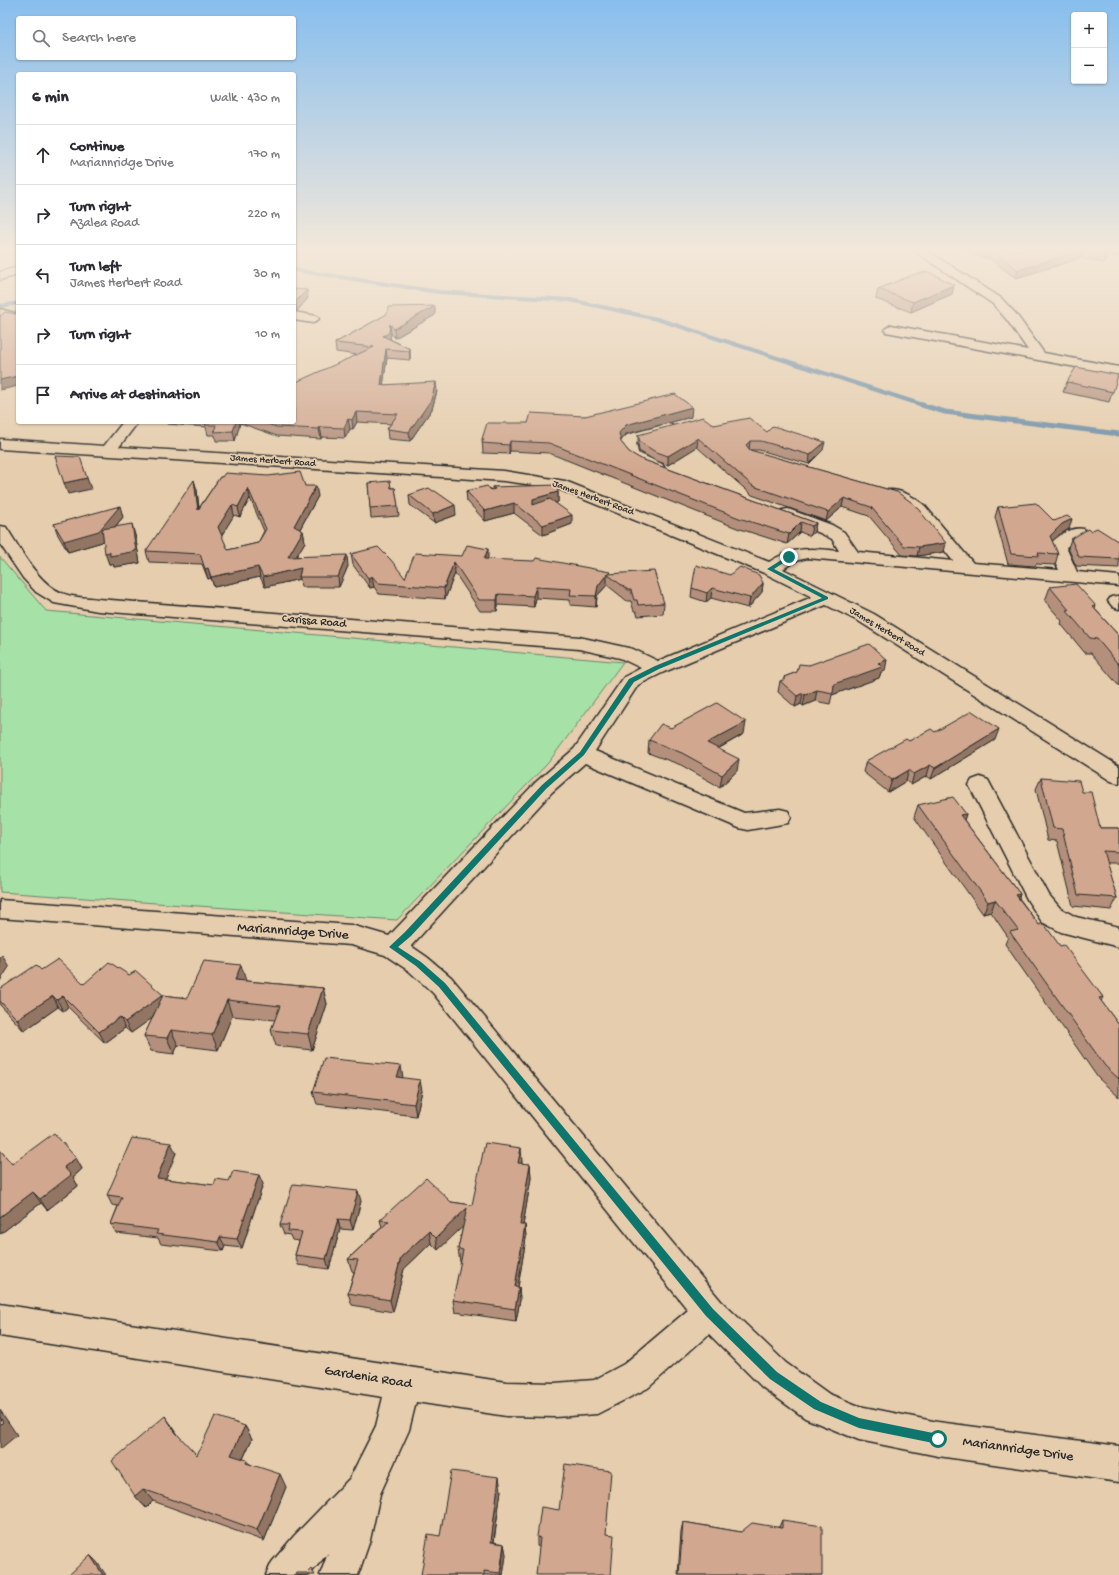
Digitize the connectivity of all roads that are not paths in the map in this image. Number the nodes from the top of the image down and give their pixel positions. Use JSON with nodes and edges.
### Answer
{"nodes":[{"id":1,"x":1016,"y":324,"type":"edge"},
{"id":2,"x":891,"y":329,"type":"dead end"},
{"id":3,"x":1039,"y":356,"type":"junction"},
{"id":4,"x":1119,"y":371,"type":"edge"},
{"id":5,"x":129,"y":424,"type":"edge"},
{"id":6,"x":682,"y":424,"type":"edge"},
{"id":7,"x":0,"y":444,"type":"edge"},
{"id":8,"x":108,"y":450,"type":"junction"},
{"id":9,"x":669,"y":472,"type":"edge"},
{"id":10,"x":876,"y":490,"type":"edge"},
{"id":11,"x":774,"y":509,"type":"edge"},
{"id":12,"x":0,"y":531,"type":"edge"},
{"id":13,"x":1078,"y":533,"type":"edge"},
{"id":14,"x":852,"y":557,"type":"junction"},
{"id":15,"x":968,"y":568,"type":"junction"},
{"id":16,"x":770,"y":569,"type":"junction"},
{"id":17,"x":1071,"y":578,"type":"junction"},
{"id":18,"x":1119,"y":582,"type":"edge"},
{"id":19,"x":826,"y":598,"type":"junction"},
{"id":20,"x":657,"y":668,"type":"junction"},
{"id":21,"x":582,"y":754,"type":"junction"},
{"id":22,"x":1119,"y":776,"type":"edge"},
{"id":23,"x":980,"y":785,"type":"dead end"},
{"id":24,"x":780,"y":817,"type":"dead end"},
{"id":25,"x":0,"y":909,"type":"edge"},
{"id":26,"x":1119,"y":937,"type":"edge"},
{"id":27,"x":393,"y":947,"type":"junction"},
{"id":28,"x":710,"y":1312,"type":"junction"},
{"id":29,"x":0,"y":1320,"type":"edge"},
{"id":30,"x":404,"y":1383,"type":"junction"},
{"id":31,"x":1119,"y":1464,"type":"edge"},
{"id":32,"x":363,"y":1491,"type":"junction"},
{"id":33,"x":285,"y":1575,"type":"edge"},
{"id":34,"x":339,"y":1575,"type":"edge"}],
"edges":[{"from":1,"to":3,"type":"street"},
{"from":2,"to":3,"type":"street"},
{"from":3,"to":4,"type":"street"},
{"from":5,"to":8,"type":"street"},
{"from":6,"to":9,"type":"street"},
{"from":7,"to":8,"type":"street","name":"James Herbert Road"},
{"from":8,"to":16,"type":"street","name":"James Herbert Road"},
{"from":10,"to":15,"type":"street"},
{"from":11,"to":14,"type":"street"},
{"from":12,"to":20,"type":"street","name":"Carissa Road"},
{"from":13,"to":17,"type":"street"},
{"from":14,"to":15,"type":"street"},
{"from":14,"to":16,"type":"street"},
{"from":15,"to":17,"type":"street"},
{"from":16,"to":19,"type":"street","name":"James Herbert Road"},
{"from":17,"to":18,"type":"street"},
{"from":19,"to":20,"type":"street"},
{"from":19,"to":22,"type":"street","name":"James Herbert Road"},
{"from":20,"to":21,"type":"street"},
{"from":21,"to":24,"type":"street"},
{"from":21,"to":27,"type":"street"},
{"from":23,"to":26,"type":"street"},
{"from":25,"to":27,"type":"street","name":"Mariannridge Drive"},
{"from":27,"to":28,"type":"street","name":"Mariannridge Drive"},
{"from":28,"to":30,"type":"street","name":"Gardenia Road"},
{"from":28,"to":31,"type":"street","name":"Mariannridge Drive"},
{"from":29,"to":30,"type":"street","name":"Gardenia Road"},
{"from":30,"to":32,"type":"street"},
{"from":32,"to":33,"type":"street"},
{"from":32,"to":34,"type":"street"}]}
